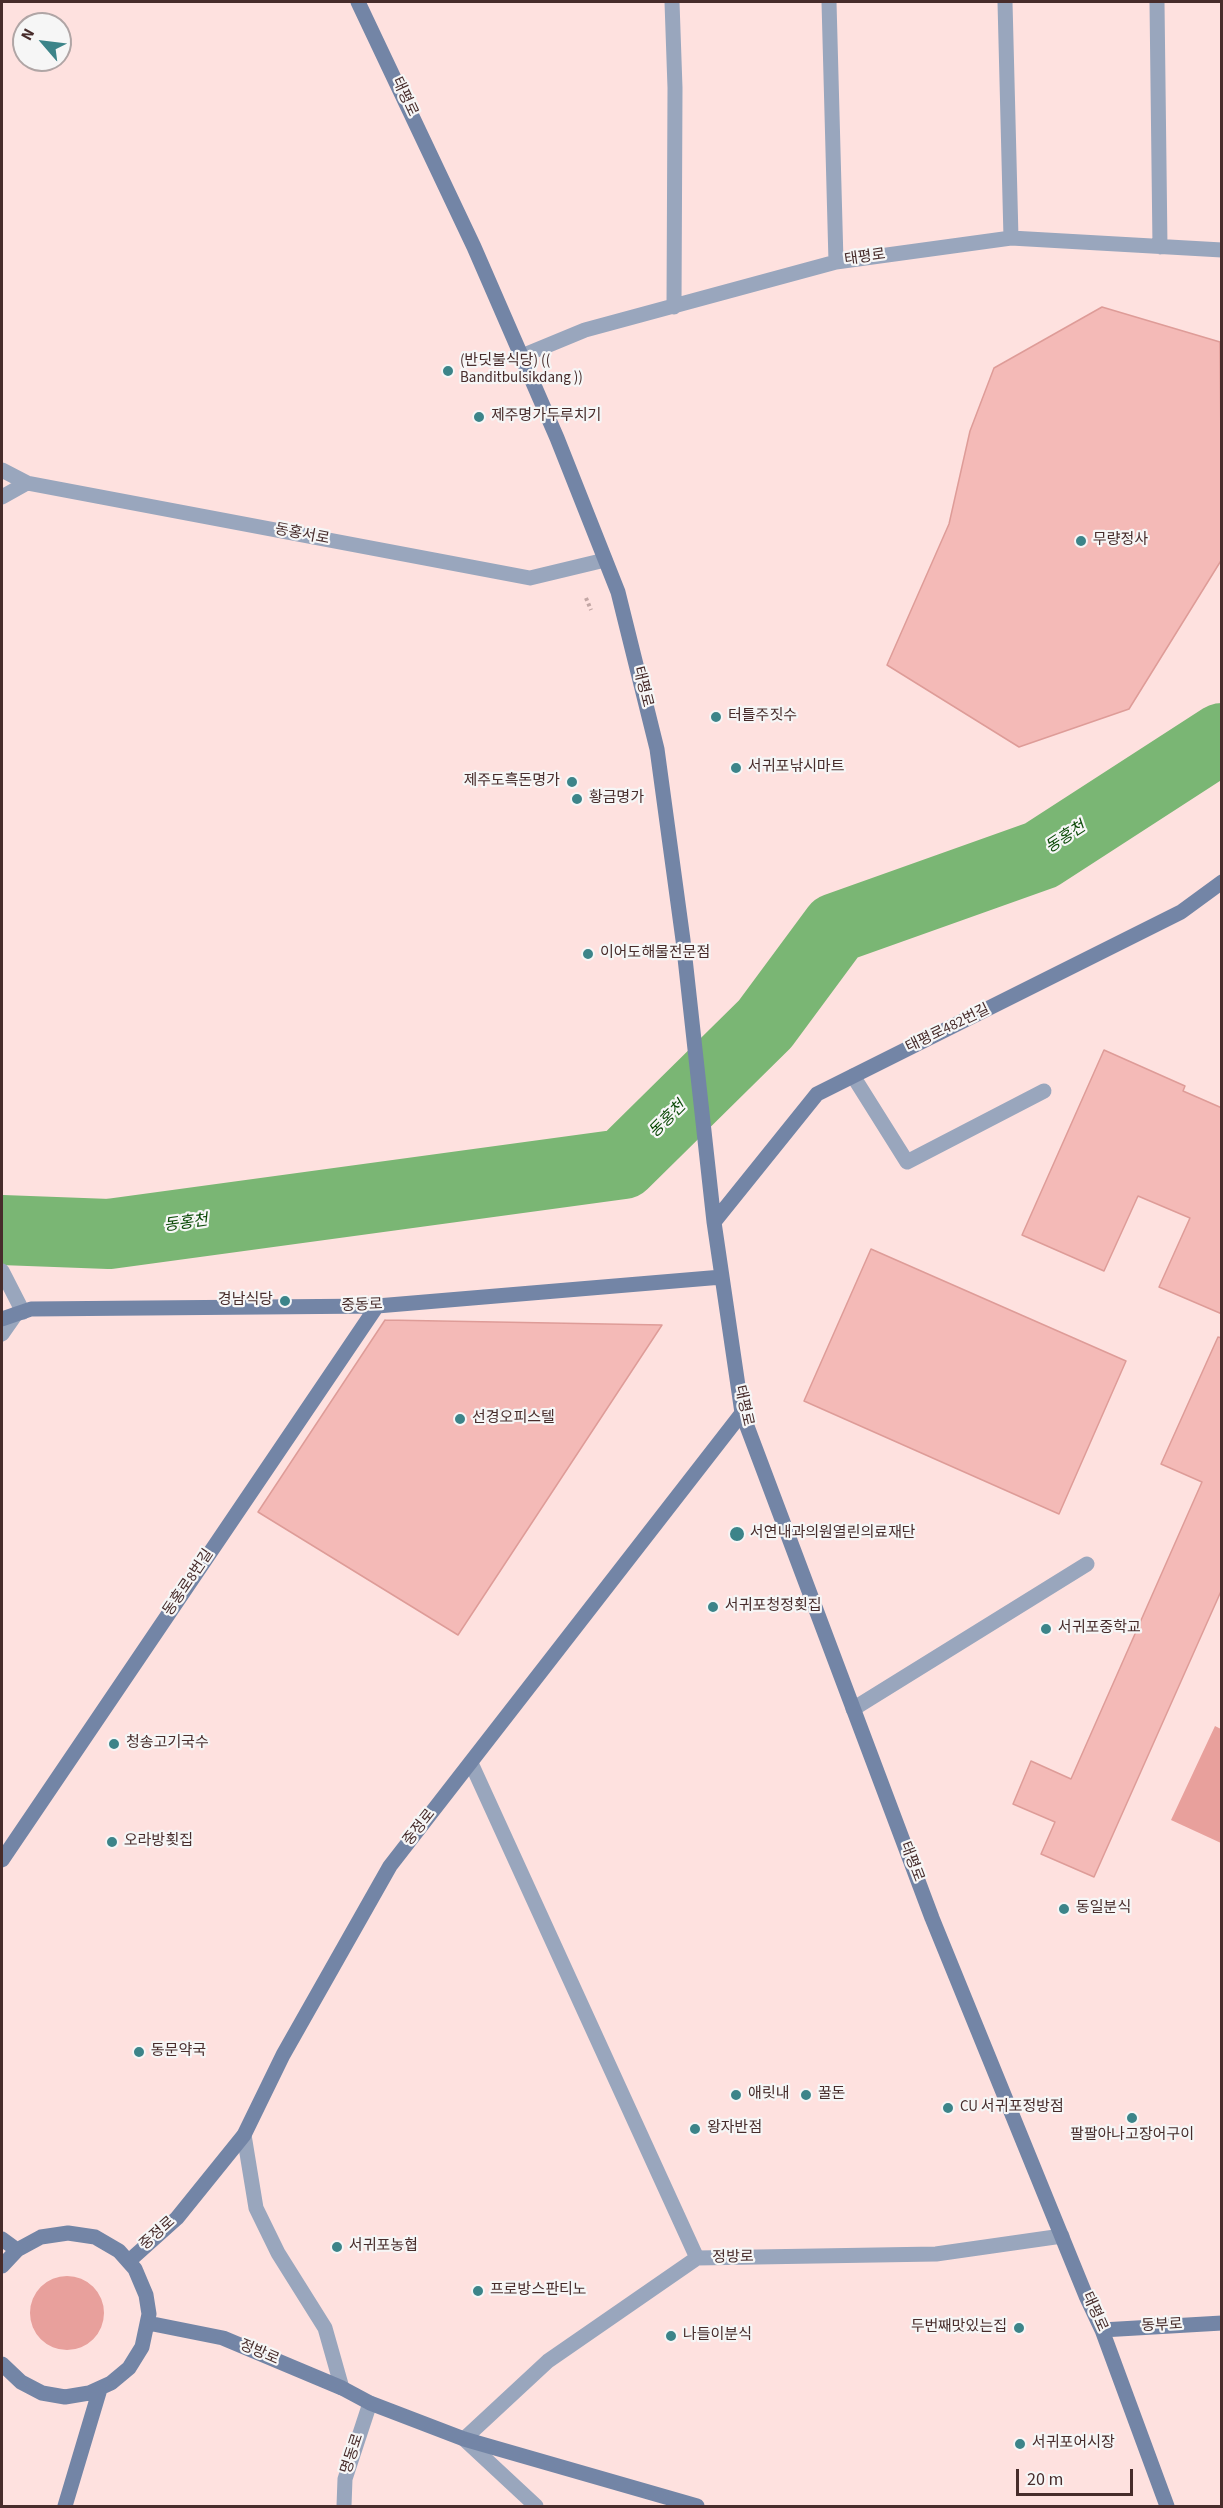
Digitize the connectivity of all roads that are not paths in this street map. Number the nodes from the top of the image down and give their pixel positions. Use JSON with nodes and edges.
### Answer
{"nodes":[{"id":1,"x":358,"y":2,"type":"edge"},
{"id":2,"x":672,"y":2,"type":"edge"},
{"id":3,"x":830,"y":2,"type":"edge"},
{"id":4,"x":1005,"y":2,"type":"edge"},
{"id":5,"x":1157,"y":2,"type":"edge"},
{"id":6,"x":1011,"y":238,"type":"junction"},
{"id":7,"x":1160,"y":247,"type":"junction"},
{"id":8,"x":1221,"y":250,"type":"edge"},
{"id":9,"x":836,"y":262,"type":"junction"},
{"id":10,"x":674,"y":307,"type":"junction"},
{"id":11,"x":522,"y":356,"type":"junction"},
{"id":12,"x":2,"y":470,"type":"edge"},
{"id":13,"x":27,"y":483,"type":"junction"},
{"id":14,"x":2,"y":497,"type":"edge"},
{"id":15,"x":605,"y":560,"type":"junction"},
{"id":16,"x":1221,"y":882,"type":"edge"},
{"id":17,"x":853,"y":1076,"type":"junction"},
{"id":18,"x":1044,"y":1091,"type":"dead end"},
{"id":19,"x":714,"y":1222,"type":"junction"},
{"id":20,"x":2,"y":1271,"type":"edge"},
{"id":21,"x":722,"y":1277,"type":"junction"},
{"id":22,"x":377,"y":1306,"type":"junction"},
{"id":23,"x":14,"y":1315,"type":"edge"},
{"id":24,"x":2,"y":1334,"type":"edge"},
{"id":25,"x":742,"y":1413,"type":"junction"},
{"id":26,"x":1087,"y":1564,"type":"dead end"},
{"id":27,"x":853,"y":1710,"type":"junction"},
{"id":28,"x":471,"y":1763,"type":"junction"},
{"id":29,"x":2,"y":1860,"type":"edge"},
{"id":30,"x":244,"y":2135,"type":"junction"},
{"id":31,"x":1062,"y":2236,"type":"junction"},
{"id":32,"x":2,"y":2239,"type":"edge"},
{"id":33,"x":17,"y":2250,"type":"junction"},
{"id":34,"x":697,"y":2258,"type":"junction"},
{"id":35,"x":129,"y":2261,"type":"junction"},
{"id":36,"x":2,"y":2266,"type":"edge"},
{"id":37,"x":1221,"y":2323,"type":"edge"},
{"id":38,"x":148,"y":2324,"type":"junction"},
{"id":39,"x":1102,"y":2330,"type":"junction"},
{"id":40,"x":2,"y":2364,"type":"edge"},
{"id":41,"x":342,"y":2388,"type":"junction"},
{"id":42,"x":100,"y":2389,"type":"junction"},
{"id":43,"x":370,"y":2403,"type":"junction"},
{"id":44,"x":464,"y":2439,"type":"junction"},
{"id":45,"x":65,"y":2506,"type":"edge"},
{"id":46,"x":344,"y":2506,"type":"edge"},
{"id":47,"x":536,"y":2506,"type":"edge"},
{"id":48,"x":697,"y":2506,"type":"edge"},
{"id":49,"x":1167,"y":2506,"type":"edge"}],
"edges":[{"from":1,"to":11,"type":"main road","name":"태평로"},
{"from":2,"to":10,"type":"street"},
{"from":3,"to":9,"type":"street"},
{"from":4,"to":6,"type":"street"},
{"from":5,"to":7,"type":"street"},
{"from":6,"to":7,"type":"street","name":"태평로"},
{"from":6,"to":9,"type":"street","name":"태평로"},
{"from":7,"to":8,"type":"street","name":"태평로"},
{"from":9,"to":10,"type":"street","name":"태평로"},
{"from":10,"to":11,"type":"street","name":"태평로"},
{"from":11,"to":15,"type":"main road","name":"태평로"},
{"from":12,"to":13,"type":"street","name":"동홍서로"},
{"from":13,"to":14,"type":"street"},
{"from":13,"to":15,"type":"street","name":"동홍서로"},
{"from":15,"to":19,"type":"main road","name":"태평로"},
{"from":16,"to":17,"type":"main road","name":"태평로482번길"},
{"from":17,"to":18,"type":"street"},
{"from":17,"to":19,"type":"main road","name":"태평로482번길"},
{"from":19,"to":21,"type":"main road","name":"태평로"},
{"from":20,"to":23,"type":"street"},
{"from":21,"to":22,"type":"main road","name":"중동로"},
{"from":21,"to":25,"type":"main road","name":"태평로"},
{"from":22,"to":23,"type":"main road","name":"중동로"},
{"from":22,"to":29,"type":"main road","name":"동홍로8번길"},
{"from":23,"to":24,"type":"street"},
{"from":25,"to":27,"type":"main road","name":"태평로"},
{"from":25,"to":28,"type":"main road","name":"중정로"},
{"from":26,"to":27,"type":"street"},
{"from":27,"to":31,"type":"main road","name":"태평로"},
{"from":28,"to":30,"type":"main road","name":"중정로"},
{"from":28,"to":34,"type":"street"},
{"from":30,"to":35,"type":"main road","name":"중정로"},
{"from":30,"to":41,"type":"street"},
{"from":31,"to":34,"type":"street","name":"정방로"},
{"from":31,"to":39,"type":"main road","name":"태평로"},
{"from":32,"to":33,"type":"main road"},
{"from":33,"to":35,"type":"main road"},
{"from":33,"to":36,"type":"main road"},
{"from":34,"to":44,"type":"street","name":"정방로"},
{"from":35,"to":38,"type":"main road"},
{"from":37,"to":39,"type":"main road","name":"동부로"},
{"from":38,"to":41,"type":"main road","name":"정방로"},
{"from":38,"to":42,"type":"main road"},
{"from":39,"to":49,"type":"main road","name":"태평로"},
{"from":40,"to":42,"type":"main road"},
{"from":41,"to":43,"type":"main road","name":"정방로"},
{"from":42,"to":45,"type":"main road"},
{"from":43,"to":44,"type":"main road","name":"정방로"},
{"from":43,"to":46,"type":"street","name":"명동로"},
{"from":44,"to":47,"type":"street"},
{"from":44,"to":48,"type":"main road","name":"정방로"}]}
